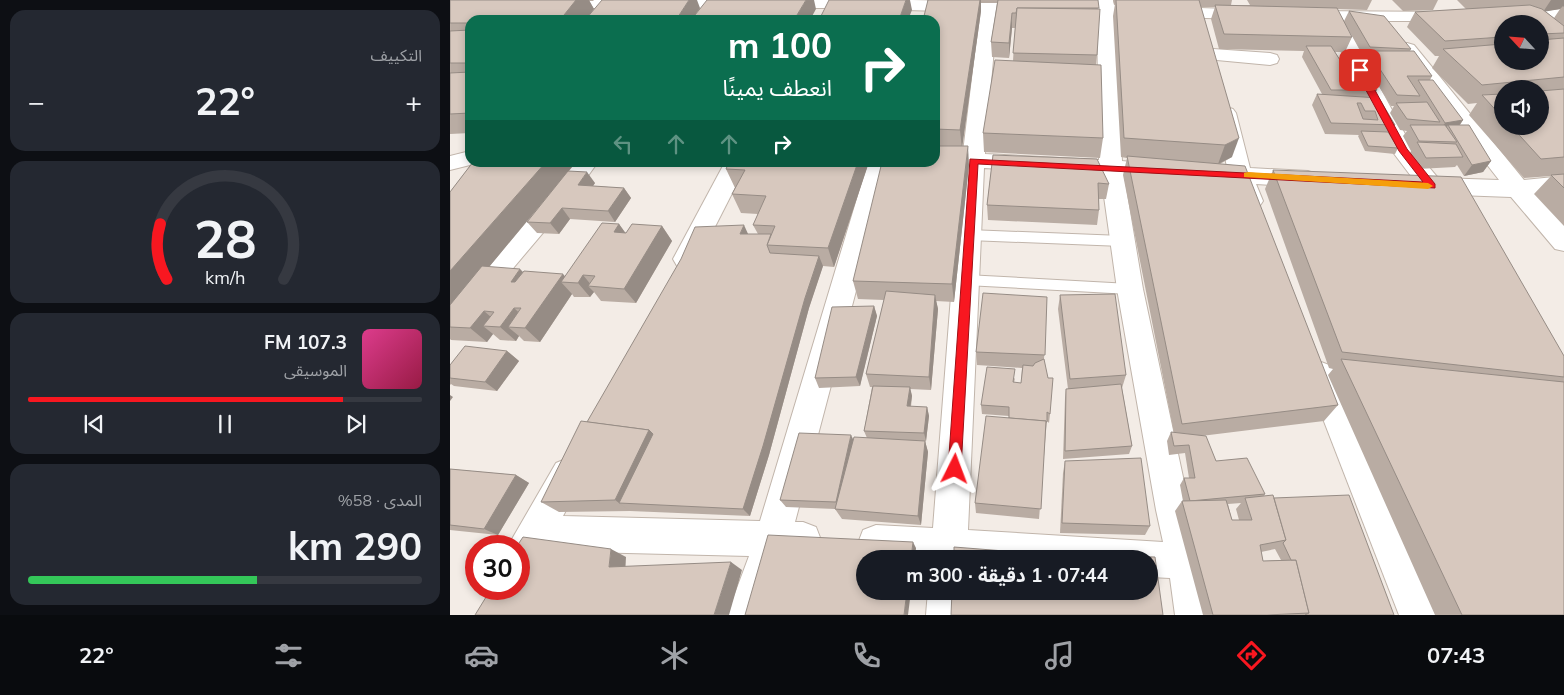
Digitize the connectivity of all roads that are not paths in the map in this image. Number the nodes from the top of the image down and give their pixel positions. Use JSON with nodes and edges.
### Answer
{"nodes":[{"id":1,"x":1368,"y":0,"type":"edge"},
{"id":2,"x":1446,"y":0,"type":"edge"},
{"id":3,"x":716,"y":1,"type":"edge"},
{"id":4,"x":831,"y":1,"type":"edge"},
{"id":5,"x":606,"y":2,"type":"edge"},
{"id":6,"x":535,"y":4,"type":"edge"},
{"id":7,"x":1105,"y":5,"type":"edge"},
{"id":8,"x":989,"y":7,"type":"junction"},
{"id":9,"x":1238,"y":7,"type":"edge"},
{"id":10,"x":919,"y":9,"type":"edge"},
{"id":11,"x":1202,"y":13,"type":"junction"},
{"id":12,"x":1268,"y":14,"type":"edge"},
{"id":13,"x":1564,"y":14,"type":"edge"},
{"id":14,"x":597,"y":15,"type":"edge"},
{"id":15,"x":704,"y":15,"type":"edge"},
{"id":16,"x":823,"y":15,"type":"edge"},
{"id":17,"x":1287,"y":15,"type":"edge"},
{"id":18,"x":1532,"y":15,"type":"edge"},
{"id":19,"x":1333,"y":17,"type":"junction"},
{"id":20,"x":1382,"y":17,"type":"junction"},
{"id":21,"x":1213,"y":54,"type":"junction"},
{"id":22,"x":1270,"y":59,"type":"dead end"},
{"id":23,"x":1446,"y":64,"type":"edge"},
{"id":24,"x":1420,"y":65,"type":"junction"},
{"id":25,"x":1485,"y":111,"type":"edge"},
{"id":26,"x":1458,"y":112,"type":"junction"},
{"id":27,"x":940,"y":158,"type":"edge"},
{"id":28,"x":973,"y":161,"type":"junction"},
{"id":29,"x":450,"y":162,"type":"edge"},
{"id":30,"x":465,"y":164,"type":"edge"},
{"id":31,"x":583,"y":167,"type":"edge"},
{"id":32,"x":733,"y":167,"type":"edge"},
{"id":33,"x":878,"y":167,"type":"edge"},
{"id":34,"x":1111,"y":168,"type":"junction"},
{"id":35,"x":1240,"y":174,"type":"junction"},
{"id":36,"x":1325,"y":180,"type":"edge"},
{"id":37,"x":1402,"y":184,"type":"edge"},
{"id":38,"x":1564,"y":184,"type":"edge"},
{"id":39,"x":1442,"y":187,"type":"junction"},
{"id":40,"x":1518,"y":189,"type":"junction"},
{"id":41,"x":1466,"y":211,"type":"edge"},
{"id":42,"x":1259,"y":220,"type":"edge"},
{"id":43,"x":969,"y":235,"type":"junction"},
{"id":44,"x":1122,"y":241,"type":"junction"},
{"id":45,"x":1564,"y":242,"type":"edge"},
{"id":46,"x":966,"y":280,"type":"junction"},
{"id":47,"x":674,"y":282,"type":"edge"},
{"id":48,"x":1130,"y":289,"type":"junction"},
{"id":49,"x":450,"y":323,"type":"edge"},
{"id":50,"x":1310,"y":348,"type":"edge"},
{"id":51,"x":583,"y":447,"type":"edge"},
{"id":52,"x":773,"y":538,"type":"junction"},
{"id":53,"x":530,"y":543,"type":"edge"},
{"id":54,"x":530,"y":548,"type":"edge"},
{"id":55,"x":931,"y":550,"type":"edge"},
{"id":56,"x":950,"y":550,"type":"edge"},
{"id":57,"x":1158,"y":560,"type":"edge"},
{"id":58,"x":1186,"y":561,"type":"junction"},
{"id":59,"x":946,"y":600,"type":"edge"},
{"id":60,"x":746,"y":615,"type":"edge"},
{"id":61,"x":945,"y":615,"type":"edge"},
{"id":62,"x":1194,"y":615,"type":"edge"},
{"id":63,"x":1418,"y":615,"type":"edge"}],
"edges":[{"from":1,"to":20,"type":"street"},
{"from":2,"to":20,"type":"street"},
{"from":3,"to":4,"type":"street"},
{"from":3,"to":5,"type":"street"},
{"from":3,"to":15,"type":"street"},
{"from":4,"to":10,"type":"street"},
{"from":4,"to":16,"type":"street"},
{"from":5,"to":6,"type":"street"},
{"from":5,"to":14,"type":"street"},
{"from":7,"to":8,"type":"street"},
{"from":7,"to":11,"type":"street"},
{"from":7,"to":34,"type":"street"},
{"from":8,"to":10,"type":"street"},
{"from":8,"to":28,"type":"street"},
{"from":9,"to":11,"type":"street"},
{"from":9,"to":12,"type":"street"},
{"from":11,"to":21,"type":"street"},
{"from":13,"to":18,"type":"street"},
{"from":17,"to":19,"type":"street"},
{"from":19,"to":20,"type":"street"},
{"from":19,"to":39,"type":"street"},
{"from":20,"to":24,"type":"street"},
{"from":21,"to":22,"type":"street"},
{"from":21,"to":35,"type":"street"},
{"from":23,"to":24,"type":"street"},
{"from":24,"to":26,"type":"street"},
{"from":25,"to":26,"type":"street"},
{"from":26,"to":40,"type":"street"},
{"from":27,"to":28,"type":"street"},
{"from":28,"to":34,"type":"street"},
{"from":28,"to":43,"type":"street"},
{"from":29,"to":30,"type":"street"},
{"from":31,"to":49,"type":"street"},
{"from":32,"to":47,"type":"street"},
{"from":33,"to":52,"type":"street"},
{"from":34,"to":35,"type":"street"},
{"from":34,"to":44,"type":"street"},
{"from":35,"to":36,"type":"street"},
{"from":35,"to":42,"type":"street"},
{"from":37,"to":39,"type":"street"},
{"from":38,"to":40,"type":"street"},
{"from":39,"to":40,"type":"street"},
{"from":39,"to":41,"type":"street"},
{"from":40,"to":45,"type":"street"},
{"from":43,"to":44,"type":"lane"},
{"from":43,"to":46,"type":"street"},
{"from":44,"to":48,"type":"street"},
{"from":46,"to":48,"type":"lane"},
{"from":46,"to":56,"type":"street"},
{"from":48,"to":58,"type":"street"},
{"from":50,"to":63,"type":"street"},
{"from":51,"to":53,"type":"street"},
{"from":52,"to":54,"type":"street"},
{"from":52,"to":55,"type":"street"},
{"from":52,"to":60,"type":"street"},
{"from":57,"to":58,"type":"street"},
{"from":58,"to":62,"type":"street"},
{"from":59,"to":61,"type":"street"}]}
